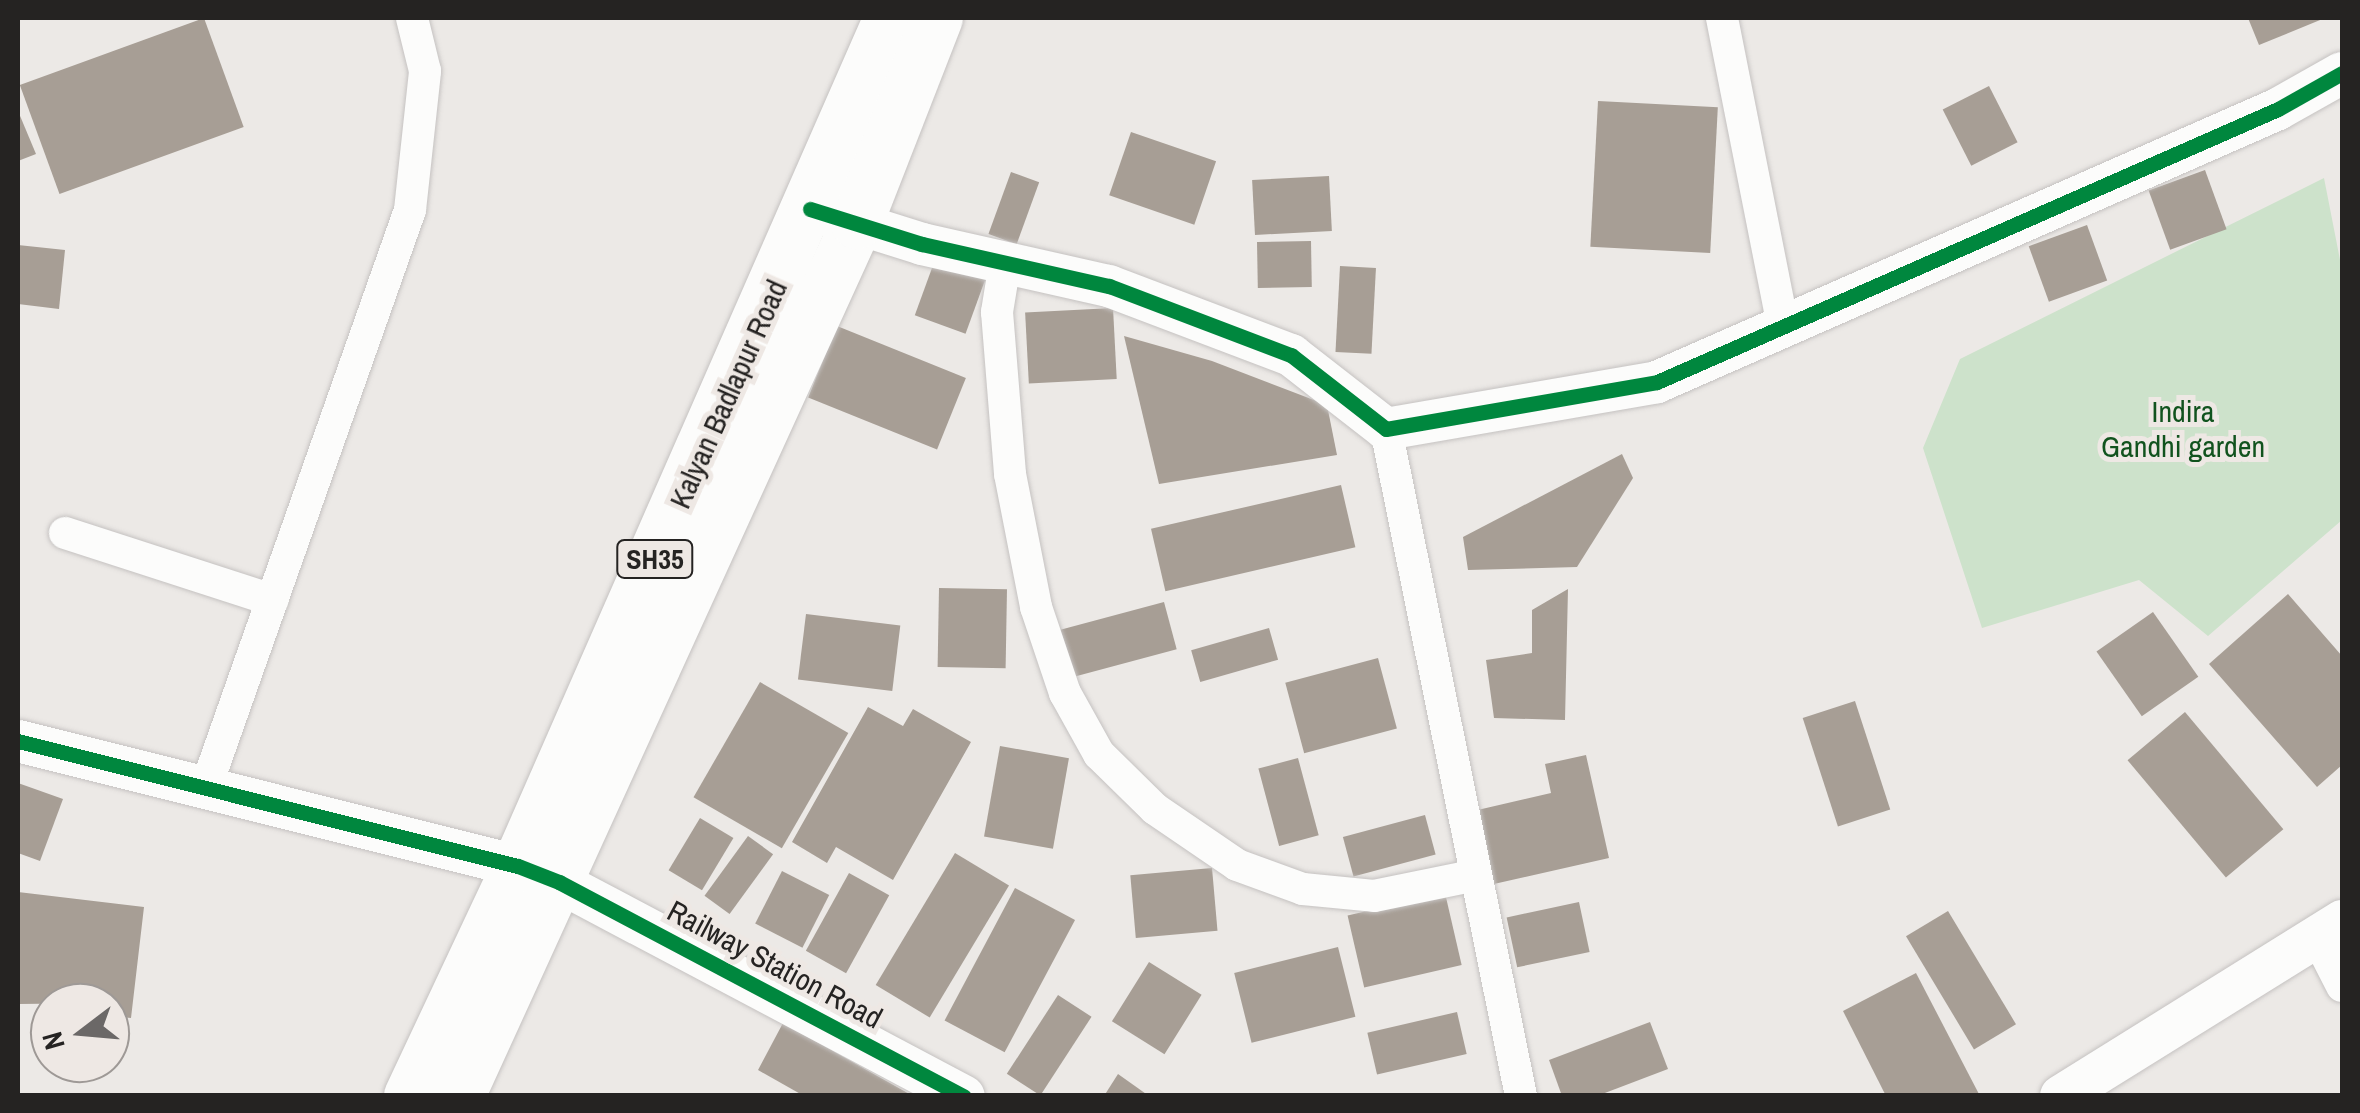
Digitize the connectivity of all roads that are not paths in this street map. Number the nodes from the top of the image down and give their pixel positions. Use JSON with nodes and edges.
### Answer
{"nodes":[{"id":1,"x":412,"y":18,"type":"edge"},
{"id":2,"x":890,"y":18,"type":"edge"},
{"id":3,"x":937,"y":18,"type":"edge"},
{"id":4,"x":1722,"y":18,"type":"edge"},
{"id":5,"x":2341,"y":78,"type":"edge"},
{"id":6,"x":834,"y":216,"type":"junction"},
{"id":7,"x":1005,"y":263,"type":"junction"},
{"id":8,"x":1783,"y":327,"type":"junction"},
{"id":9,"x":1386,"y":430,"type":"junction"},
{"id":10,"x":64,"y":533,"type":"dead end"},
{"id":11,"x":272,"y":600,"type":"junction"},
{"id":12,"x":18,"y":741,"type":"edge"},
{"id":13,"x":206,"y":788,"type":"junction"},
{"id":14,"x":539,"y":874,"type":"junction"},
{"id":15,"x":1476,"y":875,"type":"junction"},
{"id":16,"x":2330,"y":929,"type":"edge"},
{"id":17,"x":2342,"y":986,"type":"edge"},
{"id":18,"x":410,"y":1096,"type":"edge"},
{"id":19,"x":458,"y":1096,"type":"edge"},
{"id":20,"x":964,"y":1096,"type":"edge"},
{"id":21,"x":1521,"y":1096,"type":"edge"},
{"id":22,"x":2062,"y":1096,"type":"edge"}],
"edges":[{"from":1,"to":11,"type":"street"},
{"from":2,"to":6,"type":"main road","name":"Kalyan Badlapur Road","number":"SH35"},
{"from":3,"to":6,"type":"main road","name":"Kalyan Badlapur Road","number":"SH35"},
{"from":4,"to":8,"type":"street"},
{"from":5,"to":8,"type":"street"},
{"from":6,"to":7,"type":"street"},
{"from":6,"to":14,"type":"main road","name":"Kalyan Badlapur Road","number":"SH35"},
{"from":7,"to":9,"type":"street"},
{"from":7,"to":15,"type":"street"},
{"from":8,"to":9,"type":"street"},
{"from":9,"to":15,"type":"street"},
{"from":10,"to":11,"type":"street"},
{"from":11,"to":13,"type":"street"},
{"from":12,"to":13,"type":"street","name":"Railway Station Road"},
{"from":13,"to":14,"type":"street","name":"Railway Station Road"},
{"from":14,"to":18,"type":"main road","name":"Kalyan Badlapur Road","number":"SH35"},
{"from":14,"to":19,"type":"main road","name":"Kalyan Badlapur Road","number":"SH35"},
{"from":14,"to":20,"type":"street","name":"Railway Station Road"},
{"from":15,"to":21,"type":"street"},
{"from":16,"to":17,"type":"street"},
{"from":16,"to":22,"type":"street"}]}
